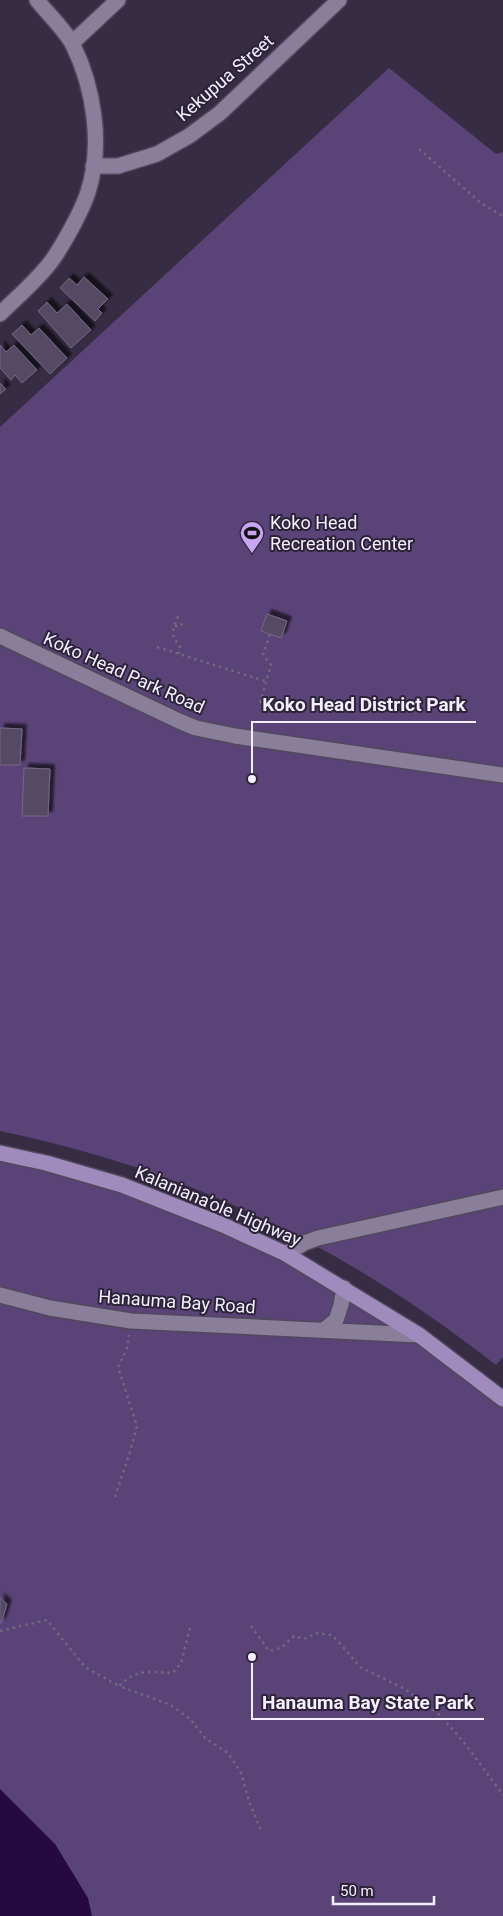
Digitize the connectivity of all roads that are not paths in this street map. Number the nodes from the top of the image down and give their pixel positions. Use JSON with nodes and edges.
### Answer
{"nodes":[{"id":1,"x":38,"y":0,"type":"edge"},
{"id":2,"x":118,"y":0,"type":"edge"},
{"id":3,"x":339,"y":0,"type":"edge"},
{"id":4,"x":72,"y":43,"type":"junction"},
{"id":5,"x":93,"y":166,"type":"junction"},
{"id":6,"x":0,"y":314,"type":"edge"},
{"id":7,"x":0,"y":636,"type":"edge"},
{"id":8,"x":503,"y":775,"type":"edge"},
{"id":9,"x":0,"y":1153,"type":"edge"},
{"id":10,"x":503,"y":1197,"type":"edge"},
{"id":11,"x":286,"y":1254,"type":"junction"},
{"id":12,"x":344,"y":1288,"type":"junction"},
{"id":13,"x":0,"y":1295,"type":"edge"},
{"id":14,"x":324,"y":1330,"type":"junction"},
{"id":15,"x":418,"y":1335,"type":"junction"},
{"id":16,"x":503,"y":1399,"type":"edge"}],
"edges":[{"from":1,"to":4,"type":"street"},
{"from":2,"to":4,"type":"street"},
{"from":3,"to":5,"type":"street","name":"Kekupua Street"},
{"from":4,"to":5,"type":"street"},
{"from":5,"to":6,"type":"street"},
{"from":7,"to":8,"type":"street","name":"Koko Head Park Road"},
{"from":9,"to":11,"type":"main road","name":"Kalaniana’ole Highway"},
{"from":10,"to":11,"type":"street"},
{"from":11,"to":12,"type":"main road","name":"Kalaniana’ole Highway"},
{"from":12,"to":14,"type":"street"},
{"from":12,"to":15,"type":"main road","name":"Kalaniana’ole Highway"},
{"from":13,"to":14,"type":"street","name":"Hanauma Bay Road"},
{"from":14,"to":15,"type":"street","name":"Hanauma Bay Road"},
{"from":15,"to":16,"type":"main road","name":"Kalaniana’ole Highway"}]}
